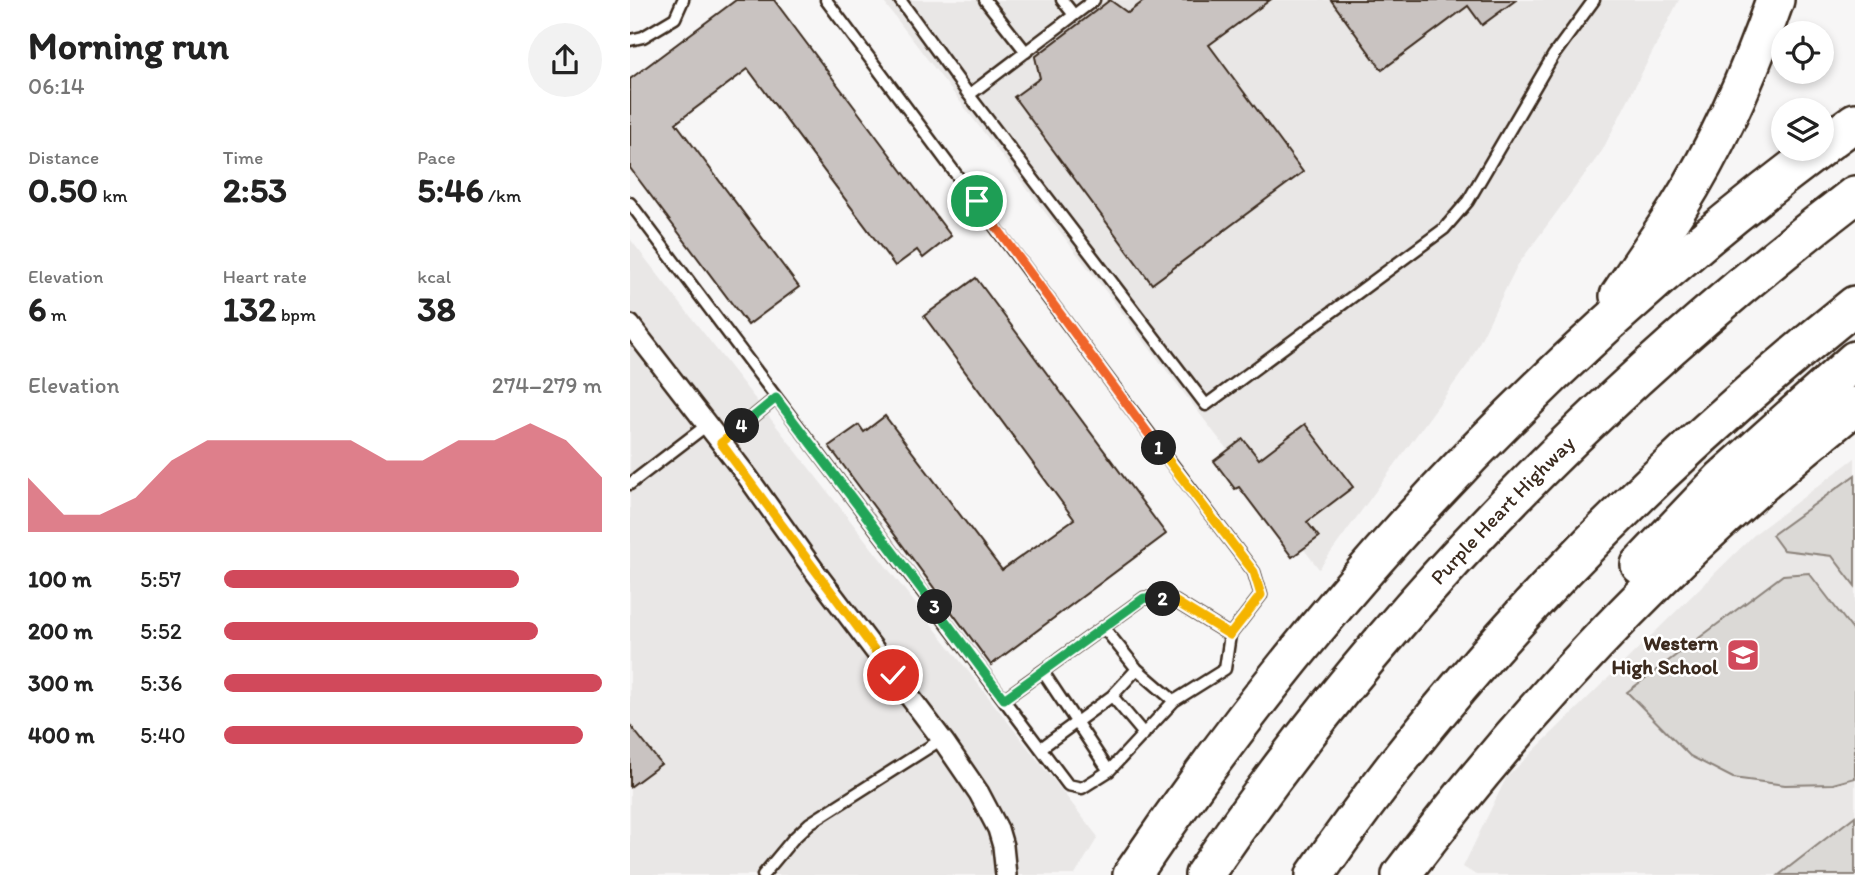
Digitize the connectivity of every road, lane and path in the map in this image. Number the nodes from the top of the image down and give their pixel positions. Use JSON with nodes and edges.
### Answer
{"nodes":[{"id":1,"x":683,"y":0,"type":"edge"},
{"id":2,"x":826,"y":0,"type":"edge"},
{"id":3,"x":900,"y":0,"type":"edge"},
{"id":4,"x":985,"y":0,"type":"edge"},
{"id":5,"x":1062,"y":0,"type":"edge"},
{"id":6,"x":1094,"y":0,"type":"edge"},
{"id":7,"x":1594,"y":0,"type":"edge"},
{"id":8,"x":1775,"y":0,"type":"edge"},
{"id":9,"x":1074,"y":15,"type":"junction"},
{"id":10,"x":630,"y":40,"type":"edge"},
{"id":11,"x":1026,"y":52,"type":"junction"},
{"id":12,"x":969,"y":95,"type":"junction"},
{"id":13,"x":1855,"y":122,"type":"edge"},
{"id":14,"x":1834,"y":138,"type":"edge"},
{"id":15,"x":1803,"y":161,"type":"edge"},
{"id":16,"x":1855,"y":195,"type":"edge"},
{"id":17,"x":630,"y":203,"type":"edge"},
{"id":18,"x":1855,"y":305,"type":"edge"},
{"id":19,"x":630,"y":325,"type":"edge"},
{"id":20,"x":1591,"y":338,"type":"junction"},
{"id":21,"x":1855,"y":360,"type":"edge"},
{"id":22,"x":776,"y":398,"type":"junction"},
{"id":23,"x":1855,"y":405,"type":"edge"},
{"id":24,"x":707,"y":425,"type":"junction"},
{"id":25,"x":721,"y":443,"type":"junction"},
{"id":26,"x":630,"y":484,"type":"edge"},
{"id":27,"x":1104,"y":628,"type":"junction"},
{"id":28,"x":1230,"y":635,"type":"junction"},
{"id":29,"x":1137,"y":669,"type":"junction"},
{"id":30,"x":1043,"y":672,"type":"junction"},
{"id":31,"x":1112,"y":696,"type":"junction"},
{"id":32,"x":1004,"y":699,"type":"junction"},
{"id":33,"x":1174,"y":701,"type":"junction"},
{"id":34,"x":1534,"y":709,"type":"junction"},
{"id":35,"x":1077,"y":722,"type":"junction"},
{"id":36,"x":1143,"y":734,"type":"junction"},
{"id":37,"x":942,"y":739,"type":"junction"},
{"id":38,"x":1041,"y":748,"type":"junction"},
{"id":39,"x":1109,"y":771,"type":"junction"},
{"id":40,"x":763,"y":875,"type":"edge"},
{"id":41,"x":1006,"y":875,"type":"edge"},
{"id":42,"x":1132,"y":875,"type":"edge"},
{"id":43,"x":1204,"y":875,"type":"edge"},
{"id":44,"x":1315,"y":875,"type":"edge"},
{"id":45,"x":1401,"y":875,"type":"edge"}],
"edges":[{"from":1,"to":10,"type":"lane"},
{"from":2,"to":28,"type":"lane"},
{"from":3,"to":12,"type":"lane"},
{"from":4,"to":11,"type":"lane"},
{"from":5,"to":9,"type":"lane"},
{"from":6,"to":9,"type":"lane"},
{"from":7,"to":12,"type":"lane"},
{"from":8,"to":20,"type":"highway"},
{"from":9,"to":11,"type":"lane"},
{"from":11,"to":12,"type":"lane"},
{"from":13,"to":14,"type":"highway"},
{"from":15,"to":20,"type":"highway"},
{"from":16,"to":43,"type":"highway","name":"Purple Heart Highway"},
{"from":17,"to":22,"type":"lane"},
{"from":18,"to":44,"type":"highway"},
{"from":19,"to":24,"type":"street"},
{"from":20,"to":42,"type":"highway"},
{"from":21,"to":34,"type":"highway"},
{"from":22,"to":25,"type":"lane"},
{"from":22,"to":32,"type":"lane"},
{"from":23,"to":34,"type":"highway"},
{"from":24,"to":25,"type":"street"},
{"from":24,"to":26,"type":"lane"},
{"from":25,"to":37,"type":"street"},
{"from":27,"to":28,"type":"lane"},
{"from":27,"to":29,"type":"lane"},
{"from":27,"to":30,"type":"lane"},
{"from":28,"to":33,"type":"lane"},
{"from":29,"to":31,"type":"lane"},
{"from":29,"to":33,"type":"lane"},
{"from":30,"to":32,"type":"lane"},
{"from":30,"to":35,"type":"lane"},
{"from":31,"to":35,"type":"lane"},
{"from":31,"to":36,"type":"lane"},
{"from":32,"to":38,"type":"lane"},
{"from":33,"to":36,"type":"lane"},
{"from":34,"to":45,"type":"highway"},
{"from":35,"to":38,"type":"lane"},
{"from":35,"to":39,"type":"lane"},
{"from":36,"to":39,"type":"lane"},
{"from":37,"to":40,"type":"lane"},
{"from":37,"to":41,"type":"street"},
{"from":38,"to":39,"type":"lane"}]}
